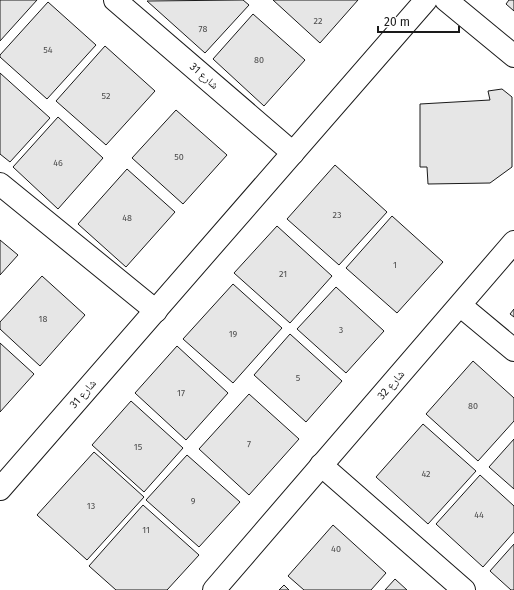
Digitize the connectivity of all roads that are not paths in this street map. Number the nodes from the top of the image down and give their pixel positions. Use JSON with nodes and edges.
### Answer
{"nodes":[{"id":1,"x":115,"y":0,"type":"edge"},
{"id":2,"x":426,"y":0,"type":"edge"},
{"id":3,"x":446,"y":0,"type":"edge"},
{"id":4,"x":514,"y":56,"type":"edge"},
{"id":5,"x":293,"y":153,"type":"junction"},
{"id":6,"x":0,"y":184,"type":"edge"},
{"id":7,"x":514,"y":242,"type":"edge"},
{"id":8,"x":461,"y":306,"type":"junction"},
{"id":9,"x":156,"y":310,"type":"junction"},
{"id":10,"x":514,"y":350,"type":"edge"},
{"id":11,"x":321,"y":465,"type":"junction"},
{"id":12,"x":3,"y":479,"type":"edge"},
{"id":13,"x":214,"y":590,"type":"edge"},
{"id":14,"x":464,"y":590,"type":"edge"}],
"edges":[{"from":1,"to":5,"type":"street","name":"شارع 31"},
{"from":2,"to":5,"type":"street","name":"شارع 31"},
{"from":3,"to":4,"type":"street"},
{"from":5,"to":9,"type":"street","name":"شارع 31"},
{"from":6,"to":9,"type":"street"},
{"from":7,"to":8,"type":"street","name":"شارع 32"},
{"from":8,"to":10,"type":"street"},
{"from":8,"to":11,"type":"street","name":"شارع 32"},
{"from":9,"to":12,"type":"street","name":"شارع 31"},
{"from":11,"to":13,"type":"street","name":"شارع 32"},
{"from":11,"to":14,"type":"street"}]}
